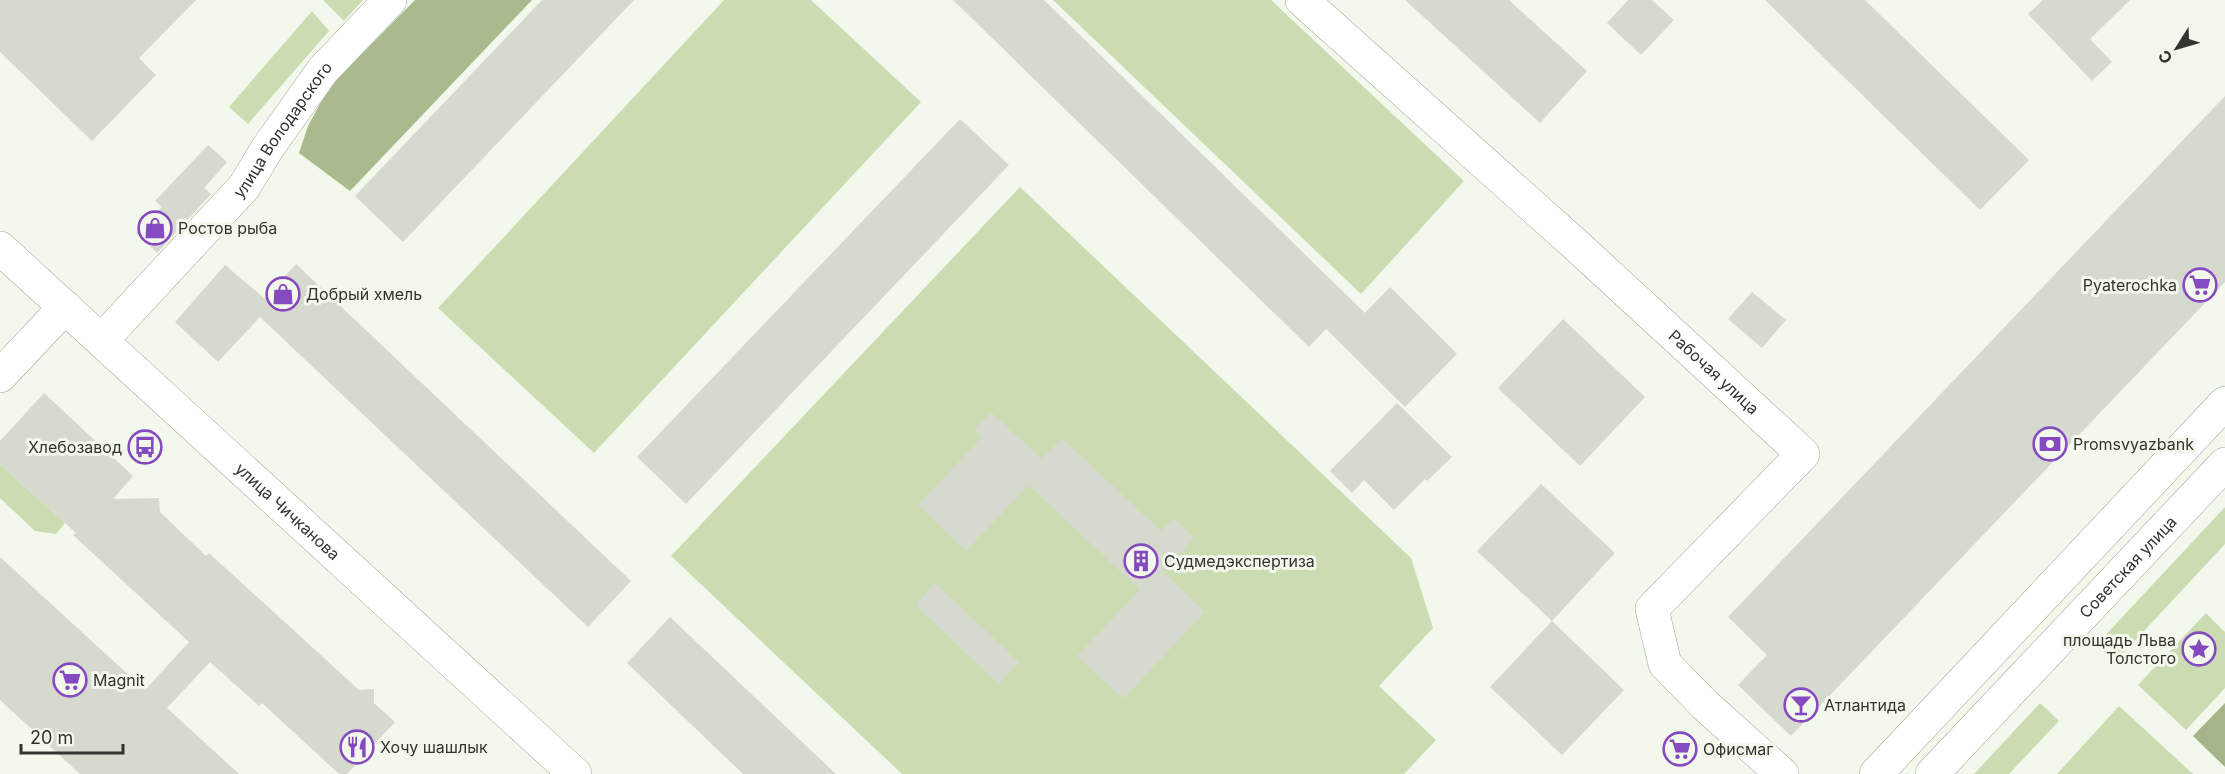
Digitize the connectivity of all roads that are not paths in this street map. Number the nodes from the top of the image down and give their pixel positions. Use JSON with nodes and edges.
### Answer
{"nodes":[{"id":1,"x":390,"y":0,"type":"edge"},
{"id":2,"x":1302,"y":0,"type":"edge"},
{"id":3,"x":0,"y":248,"type":"edge"},
{"id":4,"x":65,"y":307,"type":"junction"},
{"id":5,"x":102,"y":340,"type":"junction"},
{"id":6,"x":0,"y":376,"type":"edge"},
{"id":7,"x":2225,"y":403,"type":"edge"},
{"id":8,"x":2225,"y":464,"type":"edge"},
{"id":9,"x":575,"y":774,"type":"edge"},
{"id":10,"x":1782,"y":774,"type":"edge"},
{"id":11,"x":1876,"y":774,"type":"edge"},
{"id":12,"x":1932,"y":774,"type":"edge"}],
"edges":[{"from":1,"to":5,"type":"main road","name":"улица Володарского"},
{"from":2,"to":10,"type":"main road","name":"Рабочая улица"},
{"from":3,"to":4,"type":"main road","name":"улица Чичканова"},
{"from":4,"to":5,"type":"main road","name":"улица Чичканова"},
{"from":4,"to":6,"type":"main road"},
{"from":5,"to":9,"type":"main road","name":"улица Чичканова"},
{"from":7,"to":11,"type":"main road"},
{"from":8,"to":12,"type":"main road","name":"Советская улица"}]}
